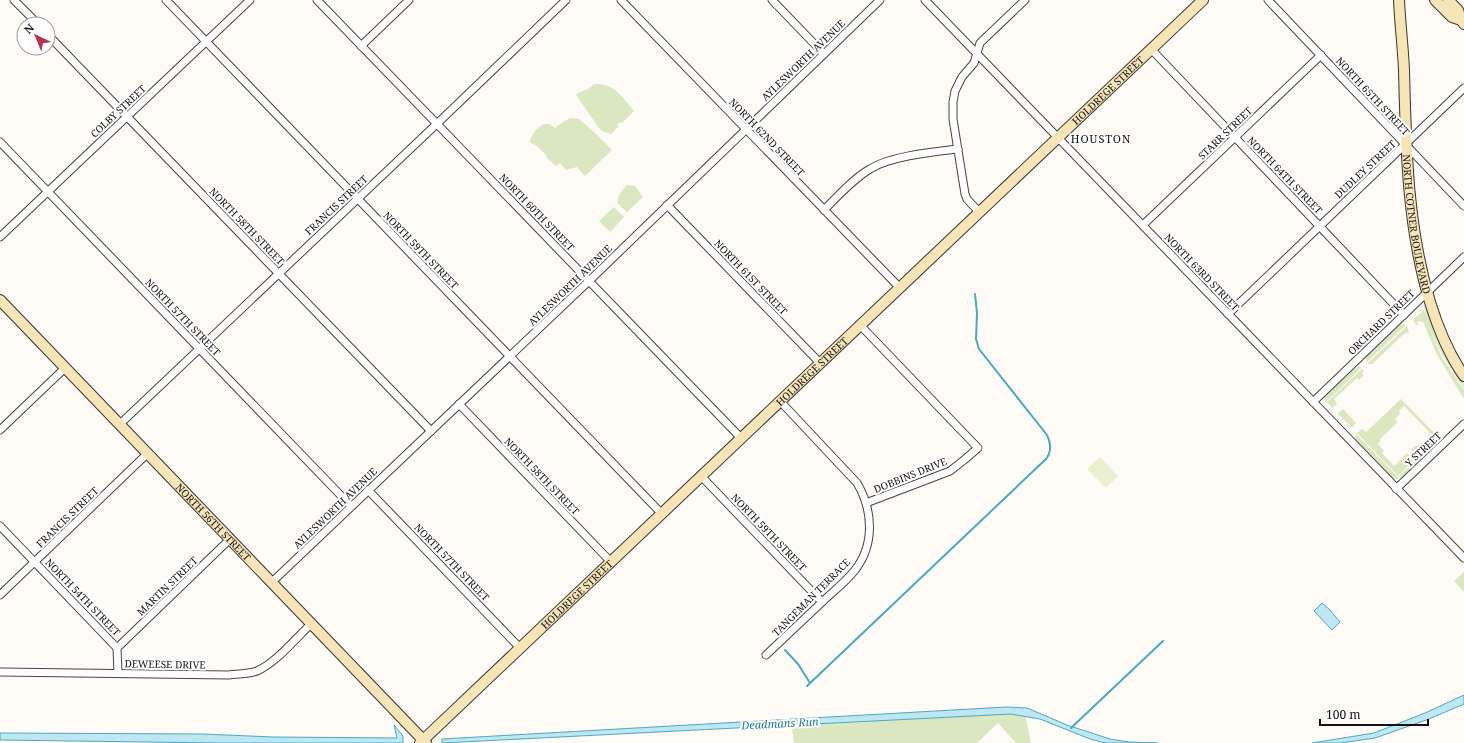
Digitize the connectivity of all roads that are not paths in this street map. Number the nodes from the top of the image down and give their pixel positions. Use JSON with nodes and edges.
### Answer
{"nodes":[{"id":1,"x":14,"y":0,"type":"edge"},
{"id":2,"x":166,"y":0,"type":"edge"},
{"id":3,"x":250,"y":0,"type":"edge"},
{"id":4,"x":317,"y":0,"type":"edge"},
{"id":5,"x":409,"y":0,"type":"edge"},
{"id":6,"x":566,"y":0,"type":"edge"},
{"id":7,"x":621,"y":0,"type":"edge"},
{"id":8,"x":772,"y":0,"type":"edge"},
{"id":9,"x":880,"y":0,"type":"edge"},
{"id":10,"x":925,"y":0,"type":"edge"},
{"id":11,"x":1025,"y":0,"type":"edge"},
{"id":12,"x":1203,"y":0,"type":"edge"},
{"id":13,"x":1268,"y":0,"type":"edge"},
{"id":14,"x":1399,"y":0,"type":"edge"},
{"id":15,"x":1406,"y":0,"type":"edge"},
{"id":16,"x":1436,"y":0,"type":"edge"},
{"id":17,"x":1448,"y":0,"type":"edge"},
{"id":18,"x":30,"y":16,"type":"edge"},
{"id":19,"x":1462,"y":22,"type":"edge"},
{"id":20,"x":206,"y":42,"type":"junction"},
{"id":21,"x":56,"y":43,"type":"edge"},
{"id":22,"x":361,"y":46,"type":"junction"},
{"id":23,"x":1151,"y":50,"type":"junction"},
{"id":24,"x":976,"y":53,"type":"junction"},
{"id":25,"x":824,"y":54,"type":"junction"},
{"id":26,"x":1321,"y":55,"type":"junction"},
{"id":27,"x":1404,"y":65,"type":"junction"},
{"id":28,"x":1464,"y":88,"type":"edge"},
{"id":29,"x":127,"y":117,"type":"junction"},
{"id":30,"x":437,"y":124,"type":"junction"},
{"id":31,"x":746,"y":129,"type":"junction"},
{"id":32,"x":1058,"y":137,"type":"junction"},
{"id":33,"x":1235,"y":138,"type":"junction"},
{"id":34,"x":0,"y":142,"type":"edge"},
{"id":35,"x":1405,"y":145,"type":"junction"},
{"id":36,"x":958,"y":149,"type":"junction"},
{"id":37,"x":48,"y":192,"type":"junction"},
{"id":38,"x":358,"y":198,"type":"junction"},
{"id":39,"x":667,"y":205,"type":"junction"},
{"id":40,"x":1464,"y":206,"type":"edge"},
{"id":41,"x":824,"y":210,"type":"junction"},
{"id":42,"x":980,"y":212,"type":"junction"},
{"id":43,"x":1143,"y":225,"type":"junction"},
{"id":44,"x":1319,"y":226,"type":"junction"},
{"id":45,"x":0,"y":237,"type":"edge"},
{"id":46,"x":1464,"y":257,"type":"edge"},
{"id":47,"x":279,"y":273,"type":"junction"},
{"id":48,"x":589,"y":281,"type":"junction"},
{"id":49,"x":900,"y":288,"type":"junction"},
{"id":50,"x":1427,"y":292,"type":"junction"},
{"id":51,"x":0,"y":300,"type":"edge"},
{"id":52,"x":1228,"y":314,"type":"junction"},
{"id":53,"x":1404,"y":315,"type":"junction"},
{"id":54,"x":860,"y":325,"type":"junction"},
{"id":55,"x":199,"y":349,"type":"junction"},
{"id":56,"x":510,"y":356,"type":"junction"},
{"id":57,"x":820,"y":363,"type":"junction"},
{"id":58,"x":65,"y":368,"type":"junction"},
{"id":59,"x":1464,"y":376,"type":"edge"},
{"id":60,"x":780,"y":402,"type":"junction"},
{"id":61,"x":1313,"y":402,"type":"junction"},
{"id":62,"x":459,"y":404,"type":"junction"},
{"id":63,"x":120,"y":424,"type":"junction"},
{"id":64,"x":1464,"y":424,"type":"edge"},
{"id":65,"x":0,"y":430,"type":"edge"},
{"id":66,"x":431,"y":431,"type":"junction"},
{"id":67,"x":742,"y":438,"type":"junction"},
{"id":68,"x":148,"y":453,"type":"junction"},
{"id":69,"x":701,"y":476,"type":"junction"},
{"id":70,"x":1396,"y":488,"type":"junction"},
{"id":71,"x":368,"y":490,"type":"junction"},
{"id":72,"x":866,"y":503,"type":"junction"},
{"id":73,"x":351,"y":506,"type":"junction"},
{"id":74,"x":662,"y":514,"type":"junction"},
{"id":75,"x":0,"y":526,"type":"edge"},
{"id":76,"x":230,"y":539,"type":"junction"},
{"id":77,"x":1464,"y":558,"type":"edge"},
{"id":78,"x":35,"y":562,"type":"junction"},
{"id":79,"x":611,"y":562,"type":"junction"},
{"id":80,"x":272,"y":582,"type":"junction"},
{"id":81,"x":0,"y":595,"type":"edge"},
{"id":82,"x":822,"y":602,"type":"junction"},
{"id":83,"x":312,"y":623,"type":"junction"},
{"id":84,"x":117,"y":648,"type":"junction"},
{"id":85,"x":520,"y":648,"type":"junction"},
{"id":86,"x":766,"y":655,"type":"dead end"},
{"id":87,"x":0,"y":672,"type":"edge"},
{"id":88,"x":118,"y":673,"type":"junction"},
{"id":89,"x":423,"y":742,"type":"edge"}],
"edges":[{"from":1,"to":18,"type":"street"},
{"from":2,"to":20,"type":"street","name":"NORTH 59TH STREET"},
{"from":3,"to":20,"type":"street","name":"COLBY STREET"},
{"from":4,"to":22,"type":"street","name":"NORTH 60TH STREET"},
{"from":5,"to":22,"type":"street"},
{"from":6,"to":30,"type":"street","name":"FRANCIS STREET"},
{"from":7,"to":31,"type":"street","name":"NORTH 62ND STREET"},
{"from":8,"to":25,"type":"street"},
{"from":9,"to":25,"type":"street","name":"AYLESWORTH AVENUE"},
{"from":10,"to":24,"type":"street","name":"NORTH 63RD STREET"},
{"from":11,"to":24,"type":"street"},
{"from":12,"to":23,"type":"main road","name":"HOLDREGE STREET"},
{"from":13,"to":26,"type":"street","name":"NORTH 65TH STREET"},
{"from":14,"to":27,"type":"main road","name":"NORTH COTNER BOULEVARD"},
{"from":15,"to":27,"type":"main road","name":"NORTH COTNER BOULEVARD"},
{"from":16,"to":19,"type":"main road"},
{"from":17,"to":19,"type":"main road"},
{"from":20,"to":29,"type":"street","name":"COLBY STREET"},
{"from":20,"to":38,"type":"street","name":"NORTH 59TH STREET"},
{"from":21,"to":29,"type":"street","name":"NORTH 58TH STREET"},
{"from":22,"to":30,"type":"street","name":"NORTH 60TH STREET"},
{"from":23,"to":32,"type":"main road","name":"HOLDREGE STREET"},
{"from":23,"to":33,"type":"street","name":"NORTH 64TH STREET"},
{"from":24,"to":32,"type":"street","name":"NORTH 63RD STREET"},
{"from":24,"to":36,"type":"street"},
{"from":25,"to":31,"type":"street","name":"AYLESWORTH AVENUE"},
{"from":26,"to":33,"type":"street","name":"STARR STREET"},
{"from":26,"to":35,"type":"street","name":"NORTH 65TH STREET"},
{"from":27,"to":35,"type":"main road","name":"NORTH COTNER BOULEVARD"},
{"from":28,"to":35,"type":"street","name":"DUDLEY STREET"},
{"from":29,"to":37,"type":"street","name":"COLBY STREET"},
{"from":29,"to":47,"type":"street","name":"NORTH 58TH STREET"},
{"from":30,"to":38,"type":"street","name":"FRANCIS STREET"},
{"from":30,"to":48,"type":"street","name":"NORTH 60TH STREET"},
{"from":31,"to":39,"type":"street","name":"AYLESWORTH AVENUE"},
{"from":31,"to":41,"type":"street","name":"NORTH 62ND STREET"},
{"from":32,"to":42,"type":"main road","name":"HOLDREGE STREET"},
{"from":32,"to":43,"type":"street","name":"NORTH 63RD STREET"},
{"from":33,"to":43,"type":"street","name":"STARR STREET"},
{"from":33,"to":44,"type":"street","name":"NORTH 64TH STREET"},
{"from":34,"to":37,"type":"street","name":"NORTH 57TH STREET"},
{"from":35,"to":40,"type":"street","name":"NORTH 65TH STREET"},
{"from":35,"to":44,"type":"street","name":"DUDLEY STREET"},
{"from":35,"to":50,"type":"main road","name":"NORTH COTNER BOULEVARD"},
{"from":36,"to":41,"type":"street"},
{"from":36,"to":42,"type":"street"},
{"from":37,"to":45,"type":"street","name":"COLBY STREET"},
{"from":37,"to":55,"type":"street","name":"NORTH 57TH STREET"},
{"from":38,"to":47,"type":"street","name":"FRANCIS STREET"},
{"from":38,"to":56,"type":"street","name":"NORTH 59TH STREET"},
{"from":39,"to":48,"type":"street","name":"AYLESWORTH AVENUE"},
{"from":39,"to":57,"type":"street","name":"NORTH 61ST STREET"},
{"from":41,"to":49,"type":"street","name":"NORTH 62ND STREET"},
{"from":42,"to":49,"type":"main road","name":"HOLDREGE STREET"},
{"from":43,"to":52,"type":"street","name":"NORTH 63RD STREET"},
{"from":44,"to":52,"type":"street","name":"DUDLEY STREET"},
{"from":44,"to":53,"type":"street","name":"NORTH 64TH STREET"},
{"from":46,"to":50,"type":"street","name":"ORCHARD STREET"},
{"from":47,"to":55,"type":"street","name":"FRANCIS STREET"},
{"from":47,"to":66,"type":"street","name":"NORTH 58TH STREET"},
{"from":48,"to":56,"type":"street","name":"AYLESWORTH AVENUE"},
{"from":48,"to":67,"type":"street","name":"NORTH 60TH STREET"},
{"from":49,"to":54,"type":"main road","name":"HOLDREGE STREET"},
{"from":50,"to":53,"type":"street","name":"ORCHARD STREET"},
{"from":50,"to":59,"type":"main road","name":"NORTH COTNER BOULEVARD"},
{"from":51,"to":58,"type":"main road","name":"NORTH 56TH STREET"},
{"from":52,"to":61,"type":"street","name":"NORTH 63RD STREET"},
{"from":53,"to":61,"type":"street","name":"ORCHARD STREET"},
{"from":54,"to":57,"type":"main road","name":"HOLDREGE STREET"},
{"from":54,"to":72,"type":"street","name":"DOBBINS DRIVE"},
{"from":55,"to":63,"type":"street","name":"FRANCIS STREET"},
{"from":55,"to":73,"type":"street","name":"NORTH 57TH STREET"},
{"from":56,"to":62,"type":"street","name":"AYLESWORTH AVENUE"},
{"from":56,"to":74,"type":"street","name":"NORTH 59TH STREET"},
{"from":57,"to":60,"type":"main road","name":"HOLDREGE STREET"},
{"from":58,"to":63,"type":"main road","name":"NORTH 56TH STREET"},
{"from":58,"to":65,"type":"street"},
{"from":60,"to":67,"type":"main road","name":"HOLDREGE STREET"},
{"from":60,"to":72,"type":"street"},
{"from":61,"to":70,"type":"street","name":"NORTH 63RD STREET"},
{"from":62,"to":66,"type":"street","name":"AYLESWORTH AVENUE"},
{"from":62,"to":79,"type":"street","name":"NORTH 58TH STREET"},
{"from":63,"to":68,"type":"main road","name":"NORTH 56TH STREET"},
{"from":64,"to":70,"type":"street","name":"Y STREET"},
{"from":66,"to":71,"type":"street","name":"AYLESWORTH AVENUE"},
{"from":67,"to":69,"type":"main road","name":"HOLDREGE STREET"},
{"from":68,"to":76,"type":"main road","name":"NORTH 56TH STREET"},
{"from":68,"to":78,"type":"street","name":"FRANCIS STREET"},
{"from":69,"to":74,"type":"main road","name":"HOLDREGE STREET"},
{"from":69,"to":82,"type":"street","name":"NORTH 59TH STREET"},
{"from":70,"to":77,"type":"street","name":"NORTH 63RD STREET"},
{"from":71,"to":73,"type":"street","name":"AYLESWORTH AVENUE"},
{"from":71,"to":85,"type":"street","name":"NORTH 57TH STREET"},
{"from":72,"to":82,"type":"street","name":"TANGEMAN TERRACE"},
{"from":73,"to":80,"type":"street","name":"AYLESWORTH AVENUE"},
{"from":74,"to":79,"type":"main road","name":"HOLDREGE STREET"},
{"from":75,"to":78,"type":"street","name":"NORTH 54TH STREET"},
{"from":76,"to":80,"type":"main road","name":"NORTH 56TH STREET"},
{"from":76,"to":84,"type":"street","name":"MARTIN STREET"},
{"from":78,"to":81,"type":"street","name":"FRANCIS STREET"},
{"from":78,"to":84,"type":"street","name":"NORTH 54TH STREET"},
{"from":79,"to":85,"type":"main road","name":"HOLDREGE STREET"},
{"from":80,"to":83,"type":"main road","name":"NORTH 56TH STREET"},
{"from":82,"to":86,"type":"street","name":"TANGEMAN TERRACE"},
{"from":83,"to":88,"type":"street","name":"DEWEESE DRIVE"},
{"from":83,"to":89,"type":"main road","name":"NORTH 56TH STREET"},
{"from":84,"to":88,"type":"street","name":"NORTH 54TH STREET"},
{"from":85,"to":89,"type":"main road","name":"HOLDREGE STREET"},
{"from":87,"to":88,"type":"street","name":"DEWEESE DRIVE"}]}
